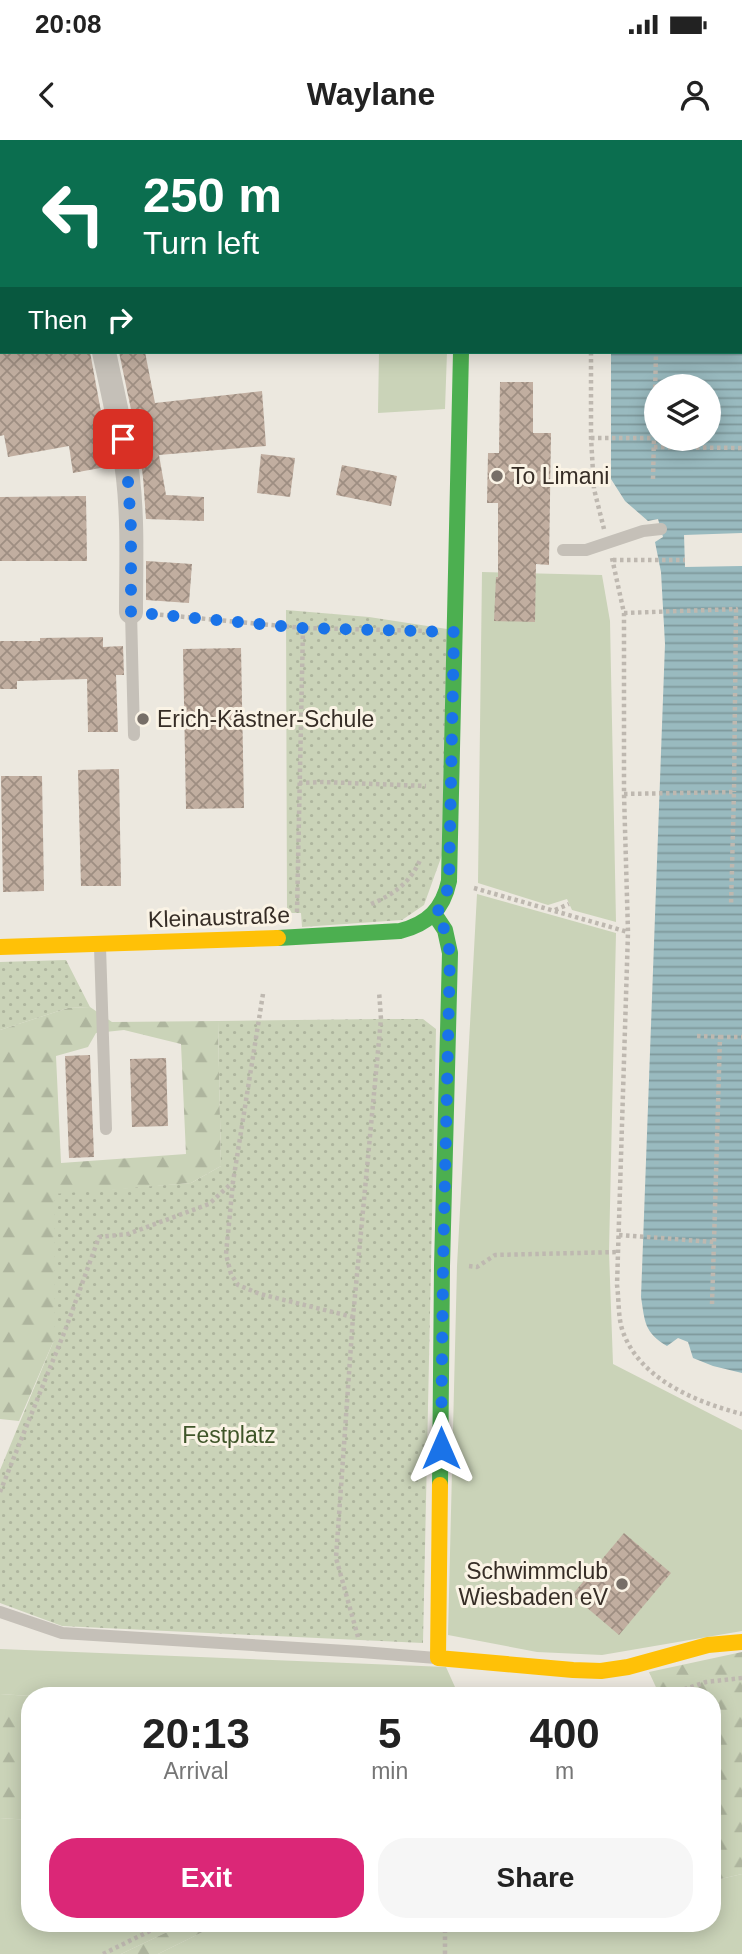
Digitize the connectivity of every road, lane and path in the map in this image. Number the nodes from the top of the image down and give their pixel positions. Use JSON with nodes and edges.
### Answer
{"nodes":[{"id":1,"x":104,"y":354,"type":"edge"},
{"id":2,"x":461,"y":354,"type":"edge"},
{"id":3,"x":591,"y":354,"type":"edge"},
{"id":4,"x":656,"y":354,"type":"edge"},
{"id":5,"x":655,"y":374,"type":"edge"},
{"id":6,"x":591,"y":438,"type":"junction"},
{"id":7,"x":644,"y":438,"type":"edge"},
{"id":8,"x":721,"y":448,"type":"edge"},
{"id":9,"x":742,"y":448,"type":"edge"},
{"id":10,"x":654,"y":451,"type":"edge"},
{"id":11,"x":653,"y":479,"type":"dead end"},
{"id":12,"x":661,"y":529,"type":"dead end"},
{"id":13,"x":607,"y":543,"type":"junction"},
{"id":14,"x":563,"y":550,"type":"dead end"},
{"id":15,"x":612,"y":560,"type":"junction"},
{"id":16,"x":685,"y":560,"type":"dead end"},
{"id":17,"x":131,"y":612,"type":"junction"},
{"id":18,"x":624,"y":612,"type":"junction"},
{"id":19,"x":303,"y":628,"type":"junction"},
{"id":20,"x":454,"y":632,"type":"junction"},
{"id":21,"x":134,"y":734,"type":"dead end"},
{"id":22,"x":299,"y":783,"type":"junction"},
{"id":23,"x":427,"y":786,"type":"dead end"},
{"id":24,"x":734,"y":792,"type":"junction"},
{"id":25,"x":624,"y":794,"type":"junction"},
{"id":26,"x":415,"y":871,"type":"dead end"},
{"id":27,"x":469,"y":887,"type":"dead end"},
{"id":28,"x":569,"y":904,"type":"dead end"},
{"id":29,"x":358,"y":906,"type":"dead end"},
{"id":30,"x":731,"y":906,"type":"dead end"},
{"id":31,"x":297,"y":908,"type":"junction"},
{"id":32,"x":309,"y":908,"type":"dead end"},
{"id":33,"x":554,"y":911,"type":"junction"},
{"id":34,"x":435,"y":915,"type":"junction"},
{"id":35,"x":628,"y":932,"type":"junction"},
{"id":36,"x":300,"y":937,"type":"junction"},
{"id":37,"x":100,"y":943,"type":"junction"},
{"id":38,"x":0,"y":947,"type":"edge"},
{"id":39,"x":379,"y":991,"type":"dead end"},
{"id":40,"x":263,"y":994,"type":"dead end"},
{"id":41,"x":697,"y":1036,"type":"dead end"},
{"id":42,"x":720,"y":1037,"type":"junction"},
{"id":43,"x":742,"y":1037,"type":"edge"},
{"id":44,"x":106,"y":1129,"type":"dead end"},
{"id":45,"x":233,"y":1182,"type":"junction"},
{"id":46,"x":619,"y":1235,"type":"junction"},
{"id":47,"x":714,"y":1242,"type":"junction"},
{"id":48,"x":618,"y":1252,"type":"junction"},
{"id":49,"x":467,"y":1266,"type":"dead end"},
{"id":50,"x":712,"y":1304,"type":"dead end"},
{"id":51,"x":353,"y":1317,"type":"junction"},
{"id":52,"x":742,"y":1414,"type":"edge"},
{"id":53,"x":0,"y":1492,"type":"edge"},
{"id":54,"x":0,"y":1612,"type":"edge"},
{"id":55,"x":742,"y":1642,"type":"edge"},
{"id":56,"x":362,"y":1651,"type":"junction"},
{"id":57,"x":438,"y":1658,"type":"junction"},
{"id":58,"x":742,"y":1678,"type":"edge"},
{"id":59,"x":691,"y":1687,"type":"edge"},
{"id":60,"x":148,"y":1932,"type":"edge"},
{"id":61,"x":445,"y":1932,"type":"edge"},
{"id":62,"x":103,"y":1954,"type":"edge"},
{"id":63,"x":445,"y":1954,"type":"edge"}],
"edges":[{"from":1,"to":17,"type":"street"},
{"from":2,"to":20,"type":"street"},
{"from":3,"to":6,"type":"path"},
{"from":4,"to":5,"type":"path"},
{"from":6,"to":7,"type":"path"},
{"from":6,"to":13,"type":"path"},
{"from":8,"to":9,"type":"path"},
{"from":10,"to":11,"type":"path"},
{"from":12,"to":13,"type":"lane"},
{"from":13,"to":14,"type":"lane"},
{"from":13,"to":15,"type":"path"},
{"from":15,"to":16,"type":"path"},
{"from":15,"to":18,"type":"path"},
{"from":17,"to":19,"type":"path"},
{"from":17,"to":21,"type":"lane"},
{"from":18,"to":24,"type":"path"},
{"from":18,"to":25,"type":"path"},
{"from":19,"to":20,"type":"path"},
{"from":19,"to":22,"type":"path"},
{"from":20,"to":34,"type":"street"},
{"from":22,"to":23,"type":"path"},
{"from":22,"to":31,"type":"path"},
{"from":24,"to":25,"type":"path"},
{"from":24,"to":30,"type":"path"},
{"from":25,"to":35,"type":"path"},
{"from":26,"to":29,"type":"path"},
{"from":27,"to":33,"type":"path"},
{"from":28,"to":33,"type":"path"},
{"from":31,"to":32,"type":"path"},
{"from":31,"to":36,"type":"path"},
{"from":33,"to":35,"type":"path"},
{"from":34,"to":36,"type":"street","name":"Kleinaustraße"},
{"from":34,"to":57,"type":"street"},
{"from":35,"to":46,"type":"path"},
{"from":36,"to":37,"type":"street","name":"Kleinaustraße"},
{"from":37,"to":38,"type":"street","name":"Kleinaustraße"},
{"from":37,"to":44,"type":"lane"},
{"from":39,"to":51,"type":"path"},
{"from":40,"to":45,"type":"path"},
{"from":41,"to":42,"type":"path"},
{"from":42,"to":43,"type":"path"},
{"from":42,"to":47,"type":"path"},
{"from":45,"to":51,"type":"path"},
{"from":45,"to":53,"type":"path"},
{"from":46,"to":47,"type":"path"},
{"from":46,"to":48,"type":"path"},
{"from":47,"to":50,"type":"path"},
{"from":48,"to":49,"type":"path"},
{"from":48,"to":52,"type":"path"},
{"from":51,"to":56,"type":"path"},
{"from":54,"to":56,"type":"lane"},
{"from":55,"to":57,"type":"street"},
{"from":56,"to":57,"type":"lane"},
{"from":58,"to":59,"type":"path"},
{"from":60,"to":62,"type":"path"},
{"from":61,"to":63,"type":"path"}]}
